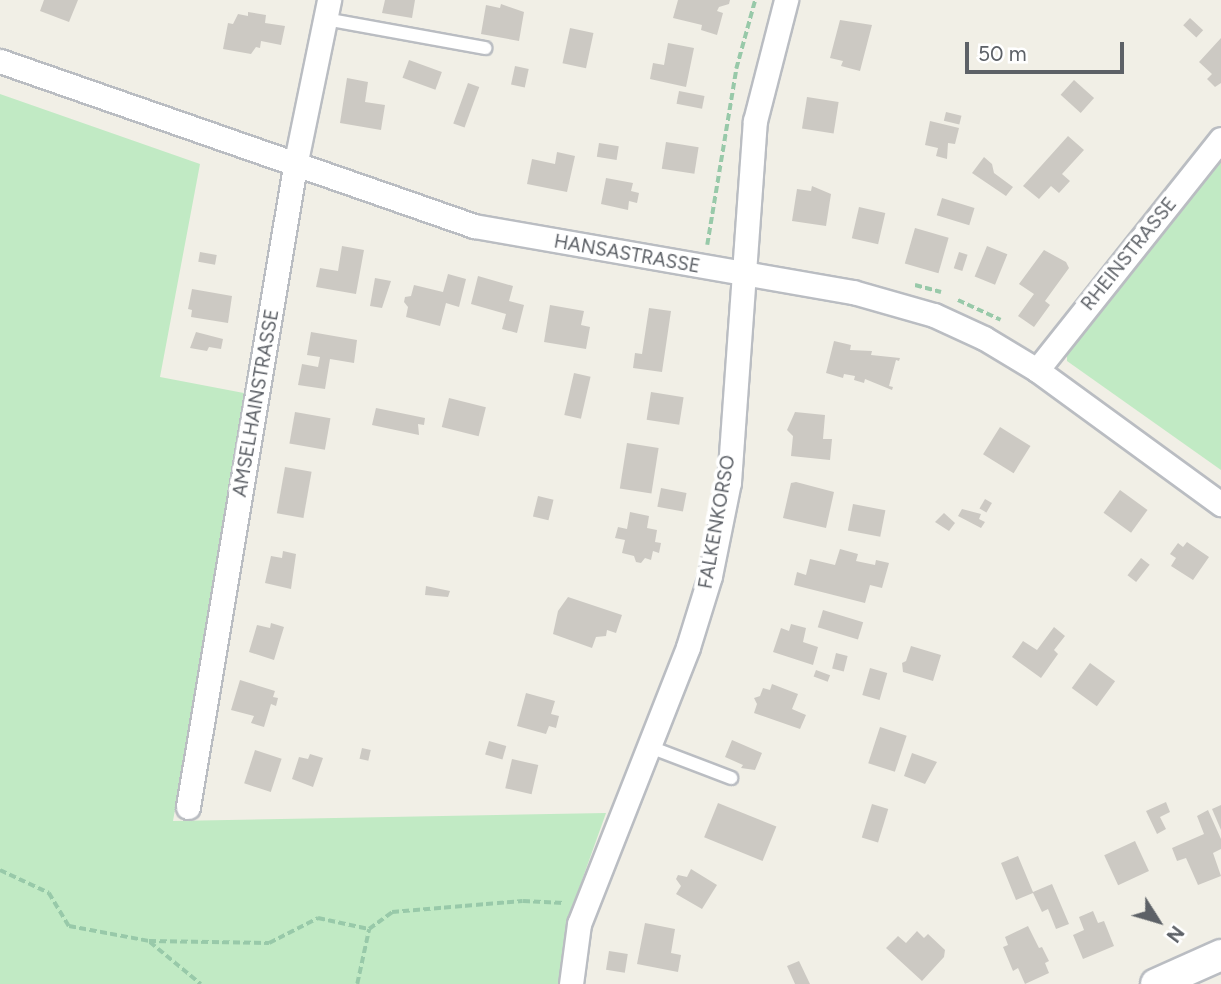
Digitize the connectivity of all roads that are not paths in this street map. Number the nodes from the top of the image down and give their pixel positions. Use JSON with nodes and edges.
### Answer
{"nodes":[{"id":1,"x":786,"y":0,"type":"edge"},
{"id":2,"x":327,"y":10,"type":"edge"},
{"id":3,"x":485,"y":48,"type":"dead end"},
{"id":4,"x":0,"y":61,"type":"edge"},
{"id":5,"x":1221,"y":139,"type":"edge"},
{"id":6,"x":295,"y":166,"type":"junction"},
{"id":7,"x":742,"y":274,"type":"junction"},
{"id":8,"x":1037,"y":370,"type":"junction"},
{"id":9,"x":1221,"y":504,"type":"edge"},
{"id":10,"x":650,"y":747,"type":"junction"},
{"id":11,"x":731,"y":778,"type":"dead end"},
{"id":12,"x":188,"y":807,"type":"dead end"},
{"id":13,"x":1221,"y":955,"type":"edge"},
{"id":14,"x":571,"y":984,"type":"edge"},
{"id":15,"x":1156,"y":984,"type":"edge"}],
"edges":[{"from":1,"to":7,"type":"street","name":"FALKENKORSO"},
{"from":2,"to":3,"type":"lane"},
{"from":2,"to":6,"type":"street","name":"AMSELHAINSTRASSE"},
{"from":4,"to":6,"type":"street","name":"HANSASTRASSE"},
{"from":5,"to":8,"type":"street","name":"RHEINSTRASSE"},
{"from":6,"to":7,"type":"street","name":"HANSASTRASSE"},
{"from":6,"to":12,"type":"street","name":"AMSELHAINSTRASSE"},
{"from":7,"to":8,"type":"street","name":"HANSASTRASSE"},
{"from":7,"to":10,"type":"street","name":"FALKENKORSO"},
{"from":8,"to":9,"type":"street","name":"HANSASTRASSE"},
{"from":10,"to":11,"type":"lane"},
{"from":10,"to":14,"type":"street","name":"FALKENKORSO"},
{"from":13,"to":15,"type":"street"}]}
